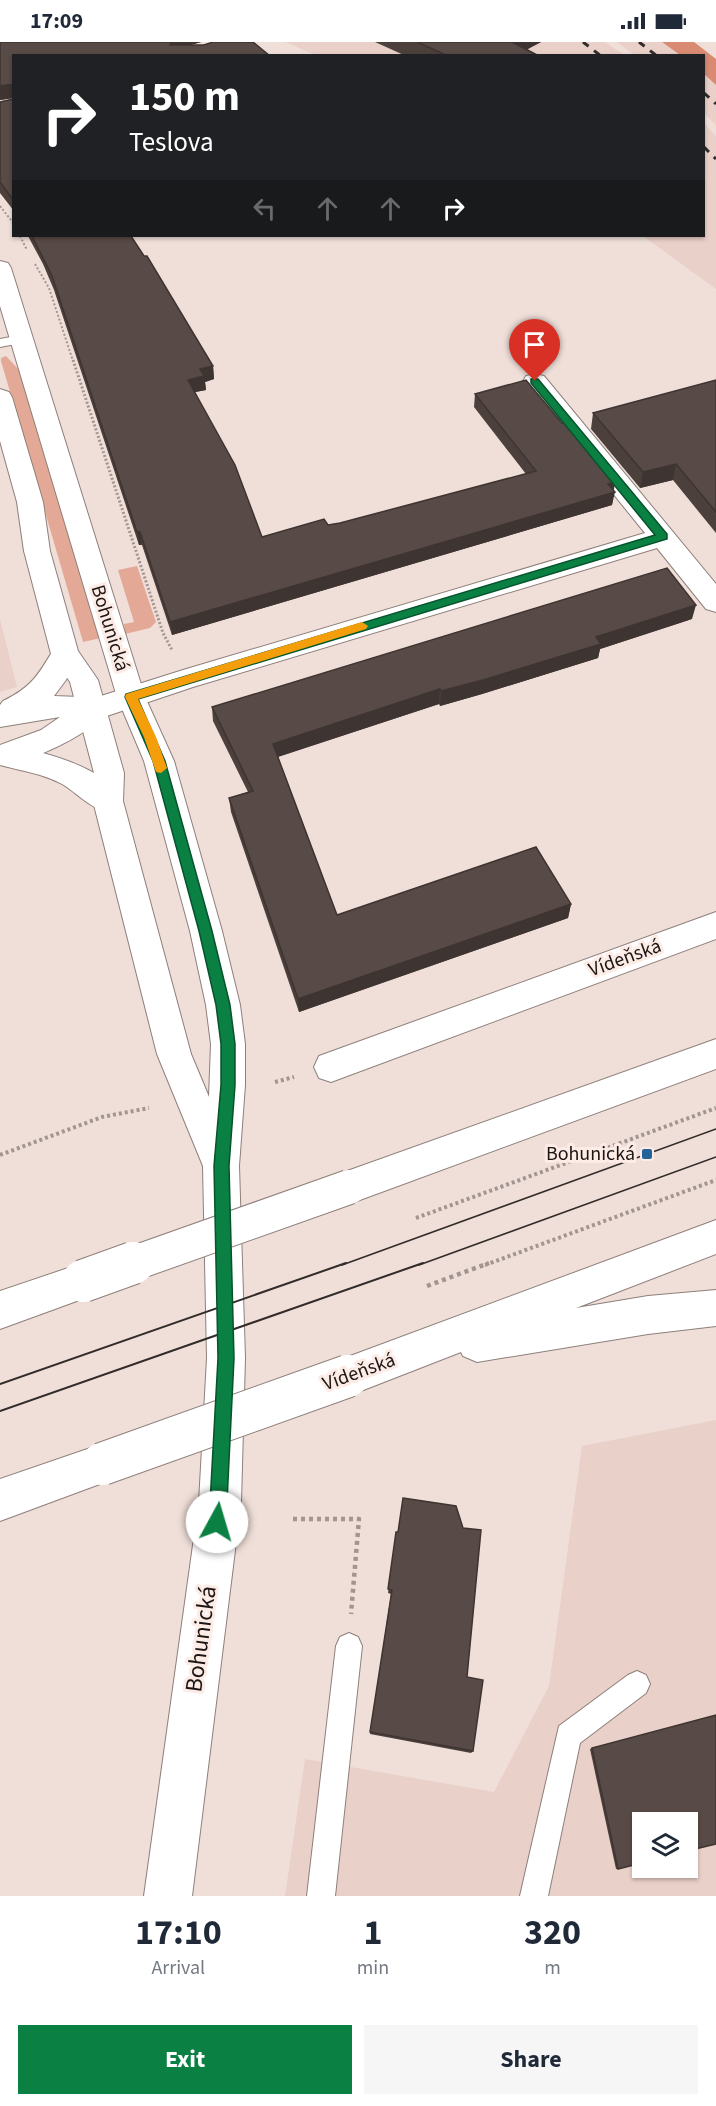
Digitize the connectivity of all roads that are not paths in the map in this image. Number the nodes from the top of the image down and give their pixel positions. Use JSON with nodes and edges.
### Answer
{"nodes":[{"id":1,"x":0,"y":268,"type":"edge"},
{"id":2,"x":11,"y":341,"type":"edge"},
{"id":3,"x":535,"y":381,"type":"dead end"},
{"id":4,"x":0,"y":397,"type":"edge"},
{"id":5,"x":663,"y":537,"type":"junction"},
{"id":6,"x":716,"y":602,"type":"edge"},
{"id":7,"x":65,"y":654,"type":"junction"},
{"id":8,"x":131,"y":697,"type":"junction"},
{"id":9,"x":92,"y":710,"type":"junction"},
{"id":10,"x":0,"y":715,"type":"edge"},
{"id":11,"x":3,"y":756,"type":"edge"},
{"id":12,"x":108,"y":801,"type":"junction"},
{"id":13,"x":716,"y":925,"type":"edge"},
{"id":14,"x":716,"y":1054,"type":"edge"},
{"id":15,"x":331,"y":1067,"type":"dead end"},
{"id":16,"x":221,"y":1166,"type":"junction"},
{"id":17,"x":716,"y":1237,"type":"edge"},
{"id":18,"x":716,"y":1308,"type":"edge"},
{"id":19,"x":0,"y":1310,"type":"edge"},
{"id":20,"x":407,"y":1354,"type":"junction"},
{"id":21,"x":0,"y":1500,"type":"edge"},
{"id":22,"x":349,"y":1646,"type":"road end"},
{"id":23,"x":637,"y":1684,"type":"dead end"},
{"id":24,"x":168,"y":1896,"type":"edge"},
{"id":25,"x":321,"y":1896,"type":"edge"},
{"id":26,"x":534,"y":1896,"type":"edge"}],
"edges":[{"from":1,"to":2,"type":"main road","name":"Bohunická"},
{"from":2,"to":8,"type":"main road","name":"Bohunická"},
{"from":3,"to":5,"type":"main road"},
{"from":4,"to":7,"type":"main road","name":"Bohunická"},
{"from":5,"to":6,"type":"main road"},
{"from":5,"to":8,"type":"main road"},
{"from":7,"to":9,"type":"main road","name":"Bohunická"},
{"from":7,"to":10,"type":"main road"},
{"from":8,"to":9,"type":"main road"},
{"from":8,"to":16,"type":"main road","name":"Bohunická"},
{"from":9,"to":10,"type":"main road"},
{"from":9,"to":11,"type":"main road"},
{"from":9,"to":12,"type":"main road","name":"Bohunická"},
{"from":11,"to":12,"type":"main road"},
{"from":12,"to":16,"type":"main road","name":"Bohunická"},
{"from":13,"to":15,"type":"main road","name":"Vídeňská"},
{"from":14,"to":19,"type":"main road","bridge":true},
{"from":16,"to":24,"type":"main road","name":"Bohunická"},
{"from":17,"to":20,"type":"main road","name":"Vídeňská"},
{"from":18,"to":20,"type":"main road"},
{"from":20,"to":21,"type":"main road","name":"Vídeňská","bridge":true},
{"from":22,"to":25,"type":"lane"},
{"from":23,"to":26,"type":"lane"}]}
